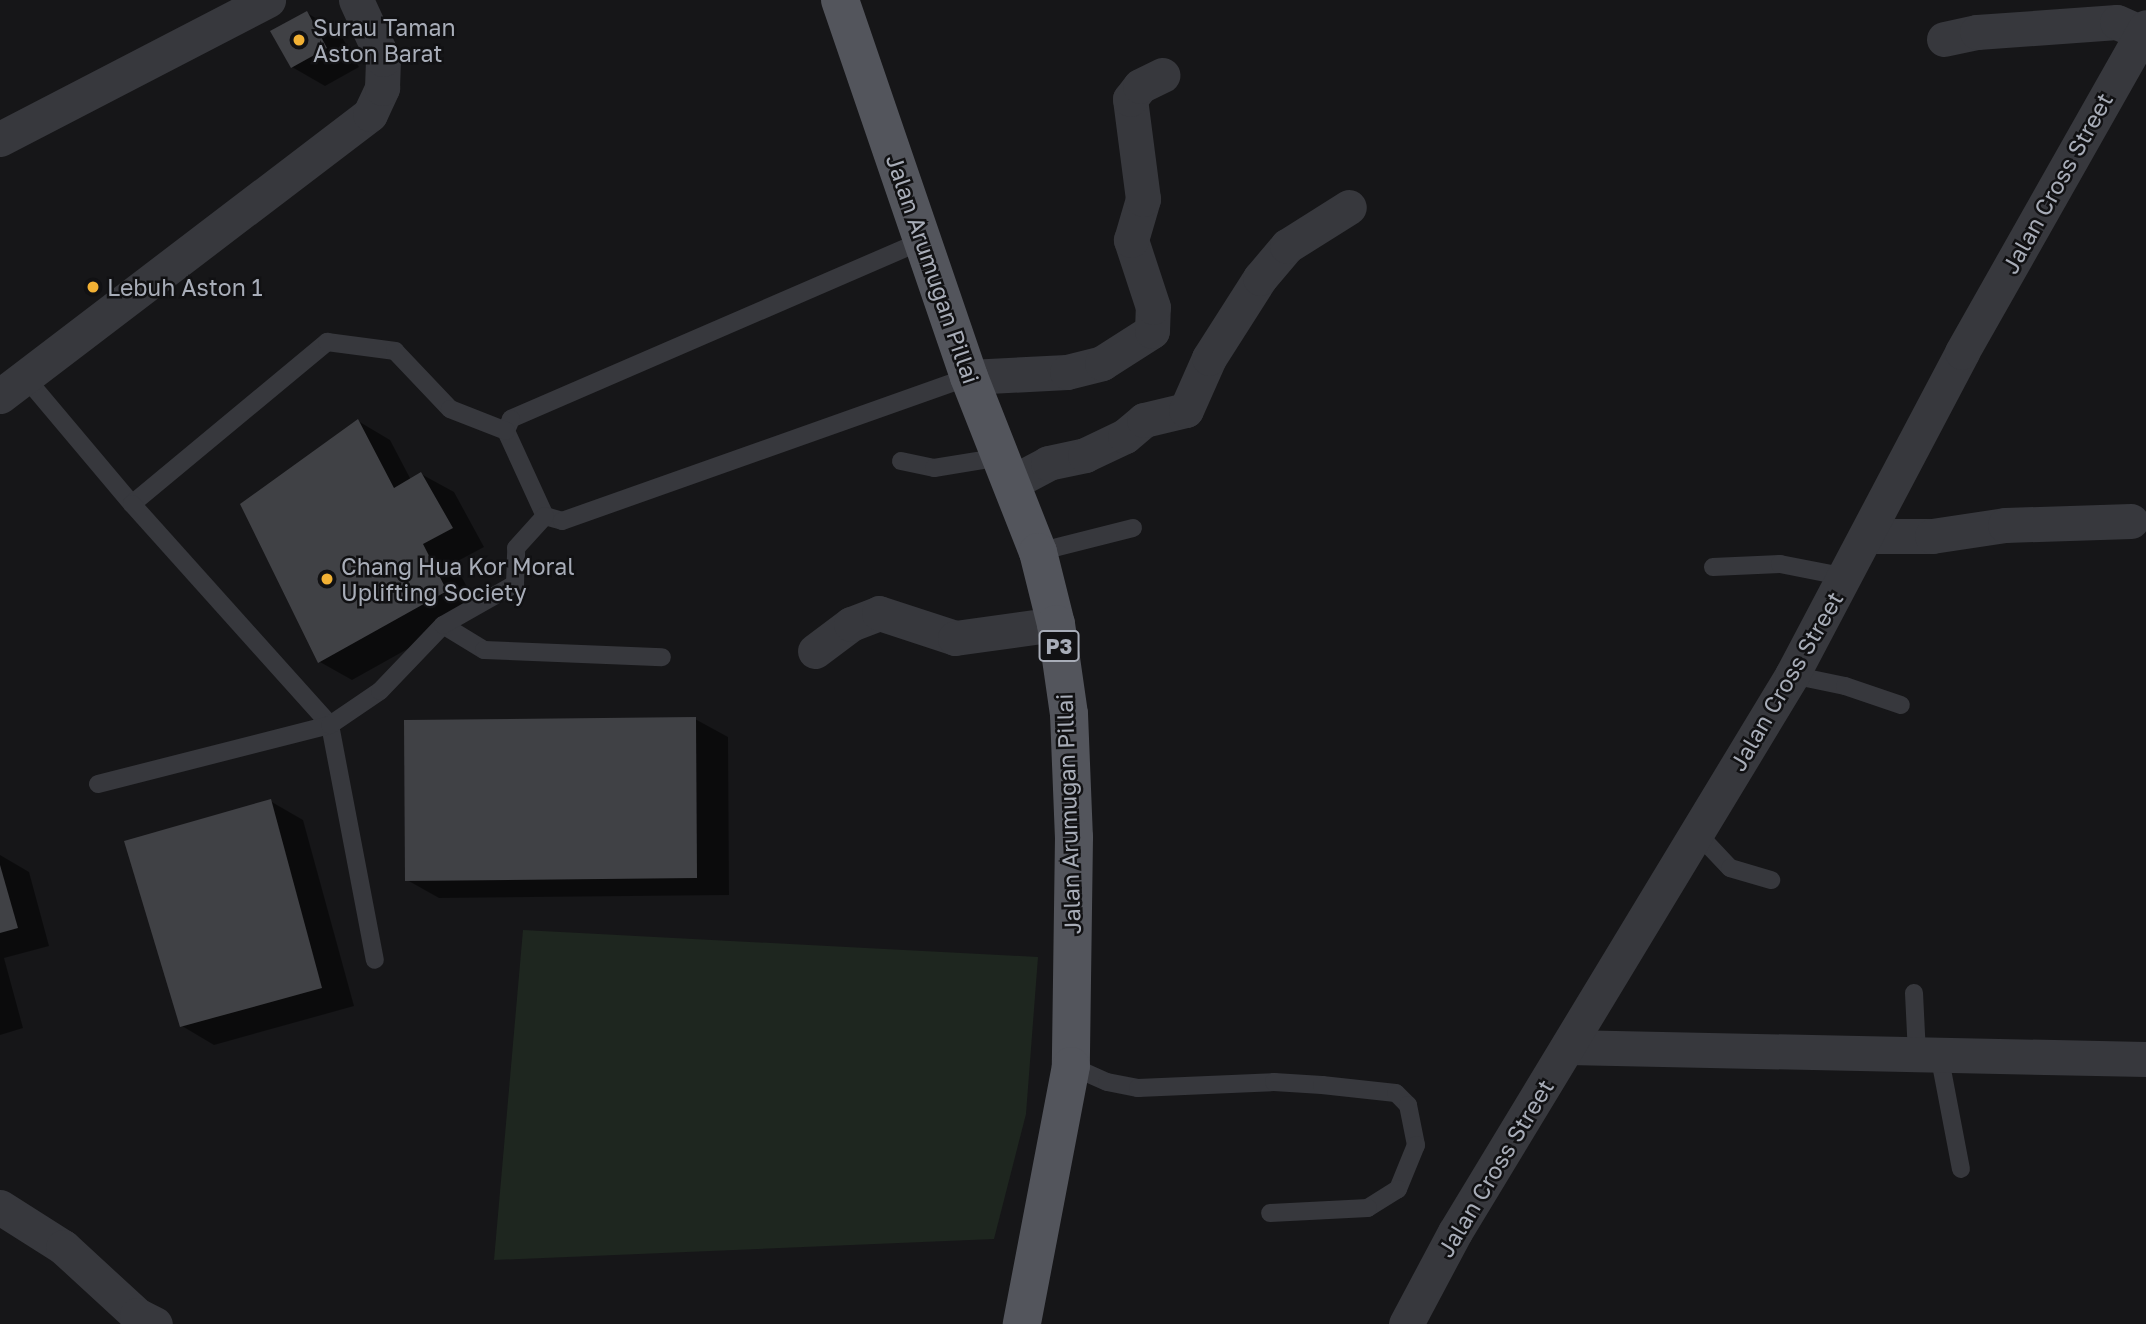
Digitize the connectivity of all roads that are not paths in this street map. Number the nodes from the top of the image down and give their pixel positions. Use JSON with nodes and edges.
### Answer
{"nodes":[{"id":1,"x":268,"y":0,"type":"edge"},
{"id":2,"x":356,"y":0,"type":"edge"},
{"id":3,"x":840,"y":0,"type":"edge"},
{"id":4,"x":2144,"y":30,"type":"edge"},
{"id":5,"x":1944,"y":39,"type":"dead end"},
{"id":6,"x":1163,"y":75,"type":"dead end"},
{"id":7,"x":0,"y":139,"type":"edge"},
{"id":8,"x":1349,"y":207,"type":"dead end"},
{"id":9,"x":923,"y":240,"type":"junction"},
{"id":10,"x":970,"y":377,"type":"junction"},
{"id":11,"x":13,"y":387,"type":"edge"},
{"id":12,"x":506,"y":431,"type":"junction"},
{"id":13,"x":901,"y":461,"type":"dead end"},
{"id":14,"x":1008,"y":469,"type":"junction"},
{"id":15,"x":132,"y":504,"type":"junction"},
{"id":16,"x":545,"y":516,"type":"junction"},
{"id":17,"x":2131,"y":521,"type":"dead end"},
{"id":18,"x":1133,"y":528,"type":"dead end"},
{"id":19,"x":1867,"y":536,"type":"junction"},
{"id":20,"x":1038,"y":552,"type":"junction"},
{"id":21,"x":1713,"y":567,"type":"dead end"},
{"id":22,"x":1846,"y":578,"type":"junction"},
{"id":23,"x":1056,"y":624,"type":"junction"},
{"id":24,"x":443,"y":625,"type":"junction"},
{"id":25,"x":815,"y":651,"type":"dead end"},
{"id":26,"x":663,"y":657,"type":"dead end"},
{"id":27,"x":1793,"y":675,"type":"junction"},
{"id":28,"x":1900,"y":705,"type":"dead end"},
{"id":29,"x":330,"y":725,"type":"junction"},
{"id":30,"x":98,"y":784,"type":"dead end"},
{"id":31,"x":1697,"y":833,"type":"junction"},
{"id":32,"x":1771,"y":880,"type":"dead end"},
{"id":33,"x":375,"y":960,"type":"dead end"},
{"id":34,"x":1914,"y":993,"type":"dead end"},
{"id":35,"x":1568,"y":1047,"type":"junction"},
{"id":36,"x":1928,"y":1054,"type":"junction"},
{"id":37,"x":2146,"y":1059,"type":"edge"},
{"id":38,"x":1071,"y":1066,"type":"junction"},
{"id":39,"x":1961,"y":1169,"type":"dead end"},
{"id":40,"x":0,"y":1207,"type":"edge"},
{"id":41,"x":1270,"y":1213,"type":"dead end"},
{"id":42,"x":155,"y":1324,"type":"edge"},
{"id":43,"x":1022,"y":1324,"type":"edge"},
{"id":44,"x":1406,"y":1324,"type":"edge"}],
"edges":[{"from":1,"to":7,"type":"street"},
{"from":2,"to":11,"type":"street"},
{"from":3,"to":9,"type":"main road","name":"Jalan Arumugan Pillai","number":"P3"},
{"from":4,"to":5,"type":"street"},
{"from":4,"to":19,"type":"street","name":"Jalan Cross Street"},
{"from":6,"to":10,"type":"street"},
{"from":8,"to":14,"type":"street"},
{"from":9,"to":10,"type":"main road","name":"Jalan Arumugan Pillai","number":"P3"},
{"from":9,"to":12,"type":"lane"},
{"from":10,"to":14,"type":"main road","name":"Jalan Arumugan Pillai","number":"P3"},
{"from":10,"to":16,"type":"lane"},
{"from":11,"to":15,"type":"lane"},
{"from":12,"to":15,"type":"lane"},
{"from":12,"to":16,"type":"lane"},
{"from":13,"to":14,"type":"lane"},
{"from":14,"to":20,"type":"main road","name":"Jalan Arumugan Pillai","number":"P3"},
{"from":15,"to":29,"type":"lane"},
{"from":16,"to":24,"type":"lane"},
{"from":17,"to":19,"type":"street"},
{"from":18,"to":20,"type":"lane"},
{"from":19,"to":22,"type":"street","name":"Jalan Cross Street"},
{"from":20,"to":23,"type":"main road","name":"Jalan Arumugan Pillai","number":"P3"},
{"from":21,"to":22,"type":"lane"},
{"from":22,"to":27,"type":"street","name":"Jalan Cross Street"},
{"from":23,"to":25,"type":"street"},
{"from":23,"to":38,"type":"main road","name":"Jalan Arumugan Pillai","number":"P3"},
{"from":24,"to":26,"type":"lane"},
{"from":24,"to":29,"type":"lane"},
{"from":27,"to":28,"type":"lane"},
{"from":27,"to":31,"type":"street","name":"Jalan Cross Street"},
{"from":29,"to":30,"type":"lane"},
{"from":29,"to":33,"type":"lane"},
{"from":31,"to":32,"type":"lane"},
{"from":31,"to":35,"type":"street","name":"Jalan Cross Street"},
{"from":34,"to":36,"type":"lane"},
{"from":35,"to":36,"type":"street"},
{"from":35,"to":44,"type":"street","name":"Jalan Cross Street"},
{"from":36,"to":37,"type":"street"},
{"from":36,"to":39,"type":"lane"},
{"from":38,"to":41,"type":"lane"},
{"from":38,"to":43,"type":"main road","name":"Jalan Arumugan Pillai","number":"P3"},
{"from":40,"to":42,"type":"street"}]}
